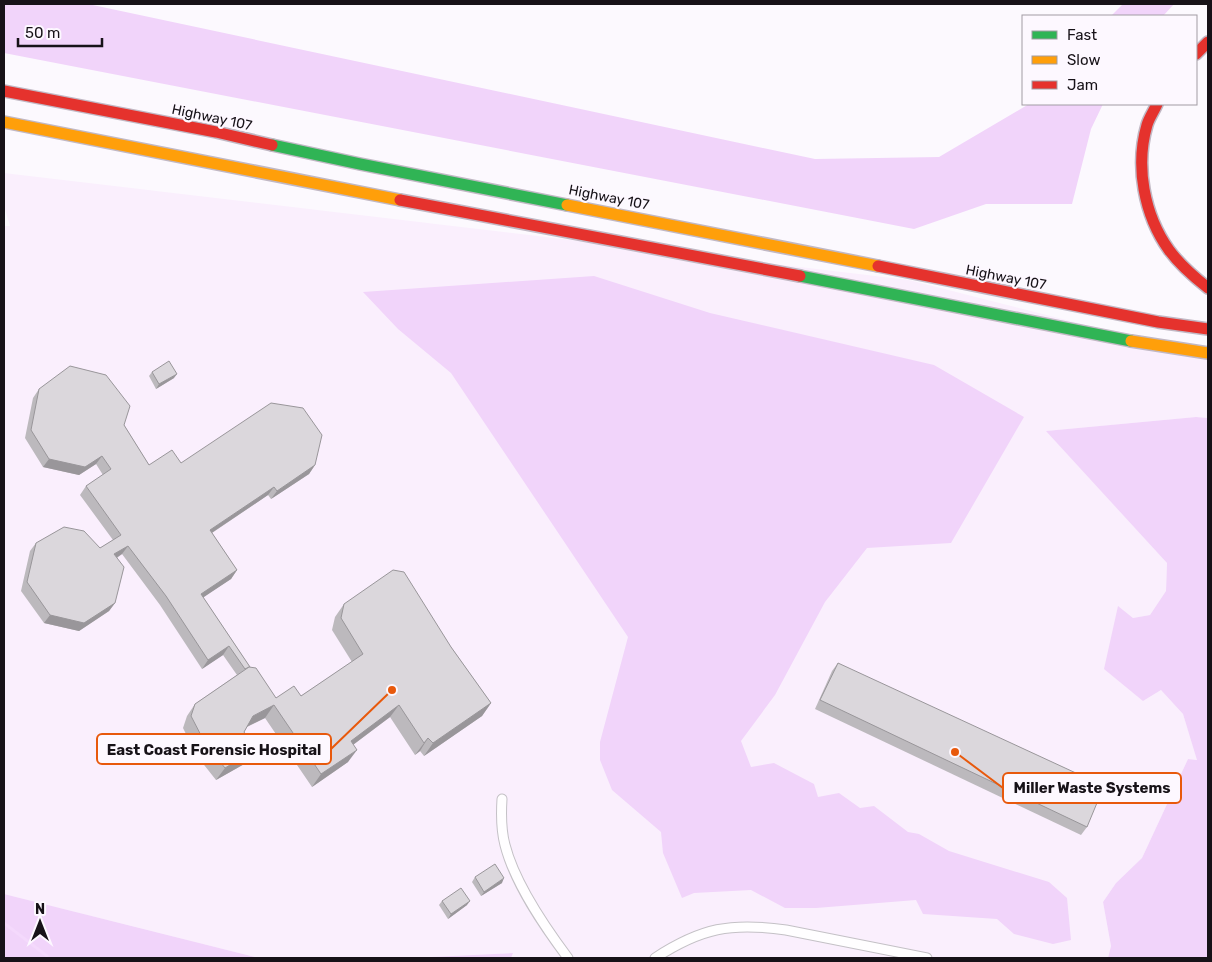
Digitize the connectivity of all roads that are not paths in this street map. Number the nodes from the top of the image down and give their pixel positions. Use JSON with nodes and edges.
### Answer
{"nodes":[{"id":1,"x":4,"y":91,"type":"edge"},
{"id":2,"x":1156,"y":105,"type":"edge"},
{"id":3,"x":4,"y":122,"type":"edge"},
{"id":4,"x":1208,"y":288,"type":"edge"},
{"id":5,"x":1208,"y":329,"type":"edge"},
{"id":6,"x":1208,"y":353,"type":"edge"},
{"id":7,"x":502,"y":800,"type":"dead end"},
{"id":8,"x":568,"y":958,"type":"edge"},
{"id":9,"x":655,"y":958,"type":"edge"},
{"id":10,"x":927,"y":958,"type":"edge"}],
"edges":[{"from":1,"to":5,"type":"highway","name":"Highway 107"},
{"from":2,"to":4,"type":"highway"},
{"from":3,"to":6,"type":"highway"},
{"from":7,"to":8,"type":"street"},
{"from":9,"to":10,"type":"street"}]}
